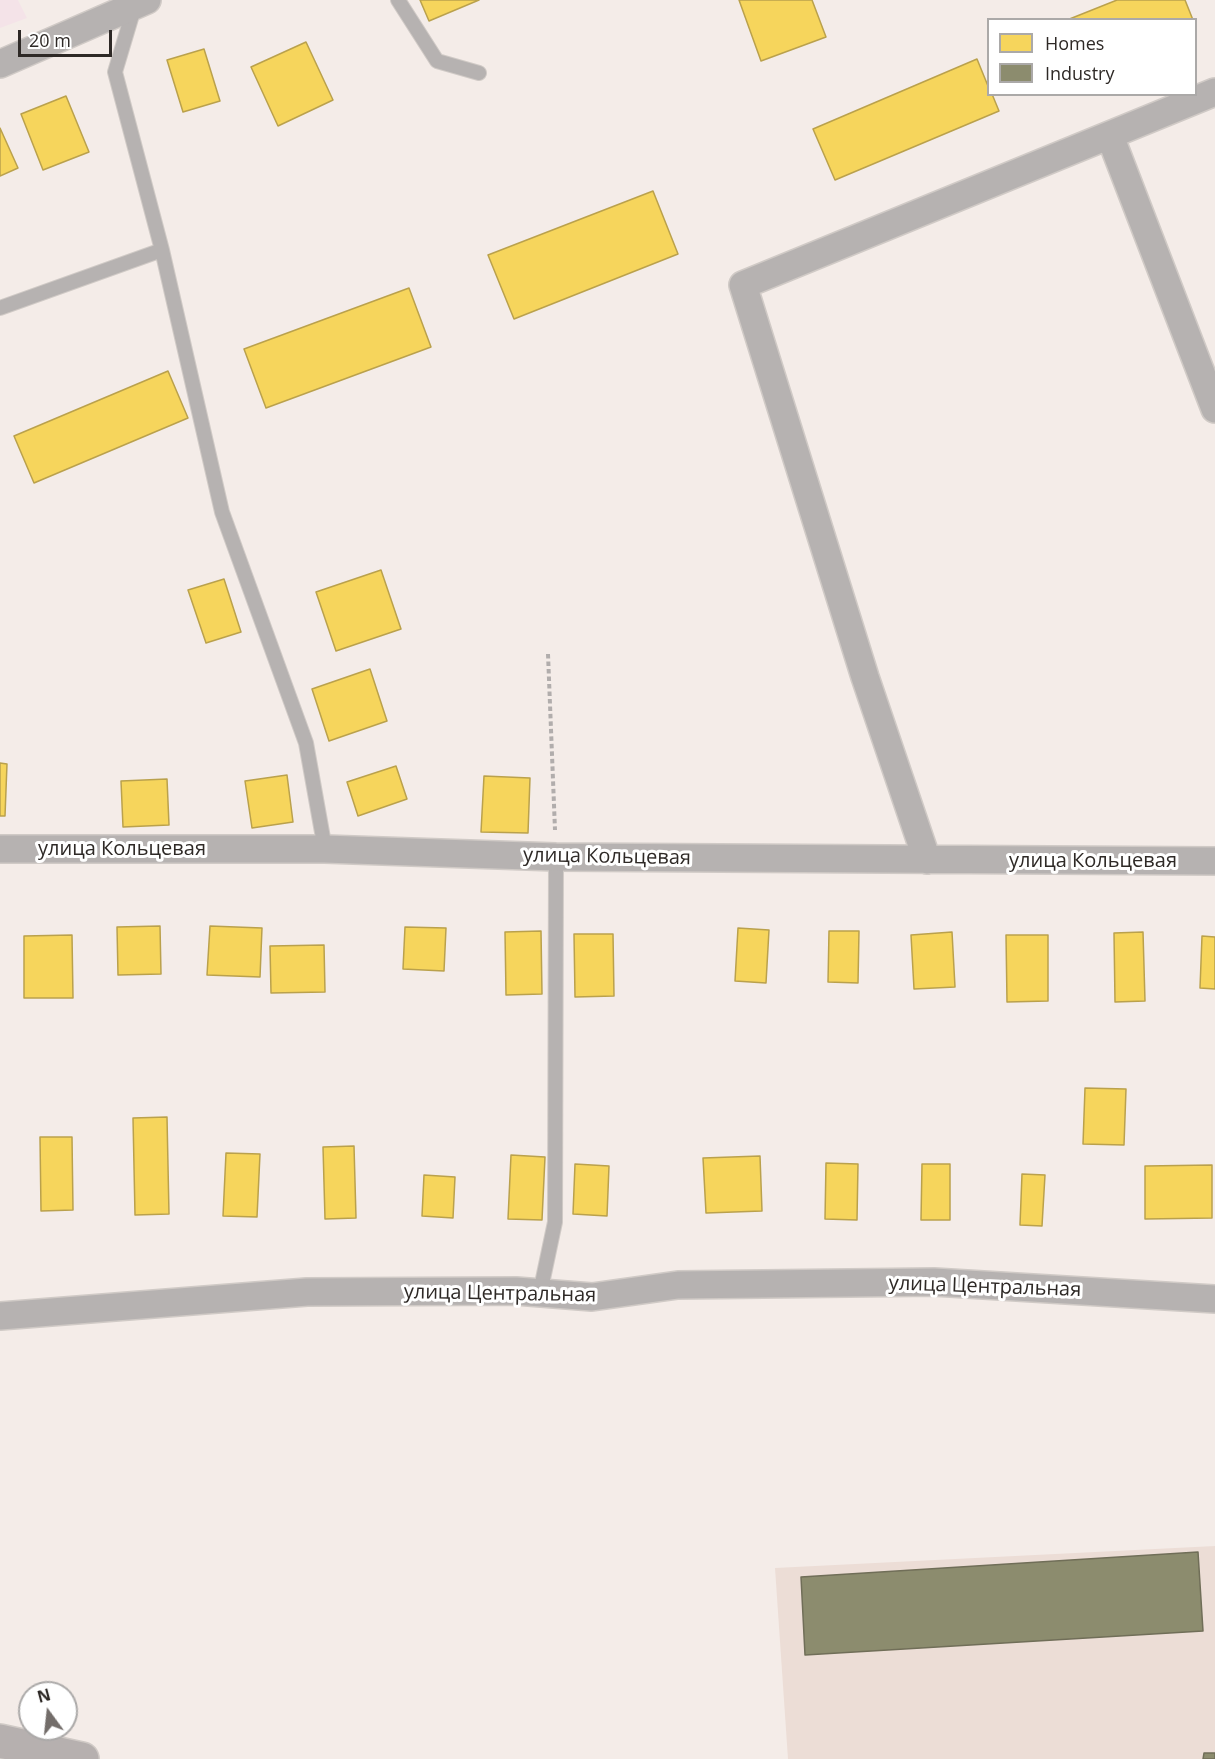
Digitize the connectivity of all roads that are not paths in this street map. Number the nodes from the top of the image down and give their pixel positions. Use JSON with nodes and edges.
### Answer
{"nodes":[{"id":1,"x":398,"y":0,"type":"edge"},
{"id":2,"x":141,"y":3,"type":"edge"},
{"id":3,"x":0,"y":64,"type":"edge"},
{"id":4,"x":479,"y":73,"type":"dead end"},
{"id":5,"x":1215,"y":92,"type":"edge"},
{"id":6,"x":1110,"y":136,"type":"junction"},
{"id":7,"x":162,"y":250,"type":"junction"},
{"id":8,"x":0,"y":308,"type":"edge"},
{"id":9,"x":1215,"y":409,"type":"edge"},
{"id":10,"x":0,"y":849,"type":"edge"},
{"id":11,"x":325,"y":849,"type":"junction"},
{"id":12,"x":556,"y":857,"type":"junction"},
{"id":13,"x":927,"y":860,"type":"junction"},
{"id":14,"x":1215,"y":861,"type":"edge"},
{"id":15,"x":540,"y":1293,"type":"junction"},
{"id":16,"x":1215,"y":1299,"type":"edge"},
{"id":17,"x":0,"y":1316,"type":"edge"},
{"id":18,"x":0,"y":1741,"type":"edge"},
{"id":19,"x":82,"y":1759,"type":"edge"}],
"edges":[{"from":1,"to":4,"type":"lane"},
{"from":2,"to":3,"type":"street"},
{"from":2,"to":7,"type":"lane"},
{"from":5,"to":6,"type":"street"},
{"from":6,"to":9,"type":"street"},
{"from":6,"to":13,"type":"street"},
{"from":7,"to":8,"type":"lane"},
{"from":7,"to":11,"type":"lane"},
{"from":10,"to":11,"type":"street","name":"улица Кольцевая"},
{"from":11,"to":12,"type":"street","name":"улица Кольцевая"},
{"from":12,"to":13,"type":"street","name":"улица Кольцевая"},
{"from":12,"to":15,"type":"lane"},
{"from":13,"to":14,"type":"street","name":"улица Кольцевая"},
{"from":15,"to":16,"type":"street","name":"улица Центральная"},
{"from":15,"to":17,"type":"street","name":"улица Центральная"},
{"from":18,"to":19,"type":"main road"}]}
